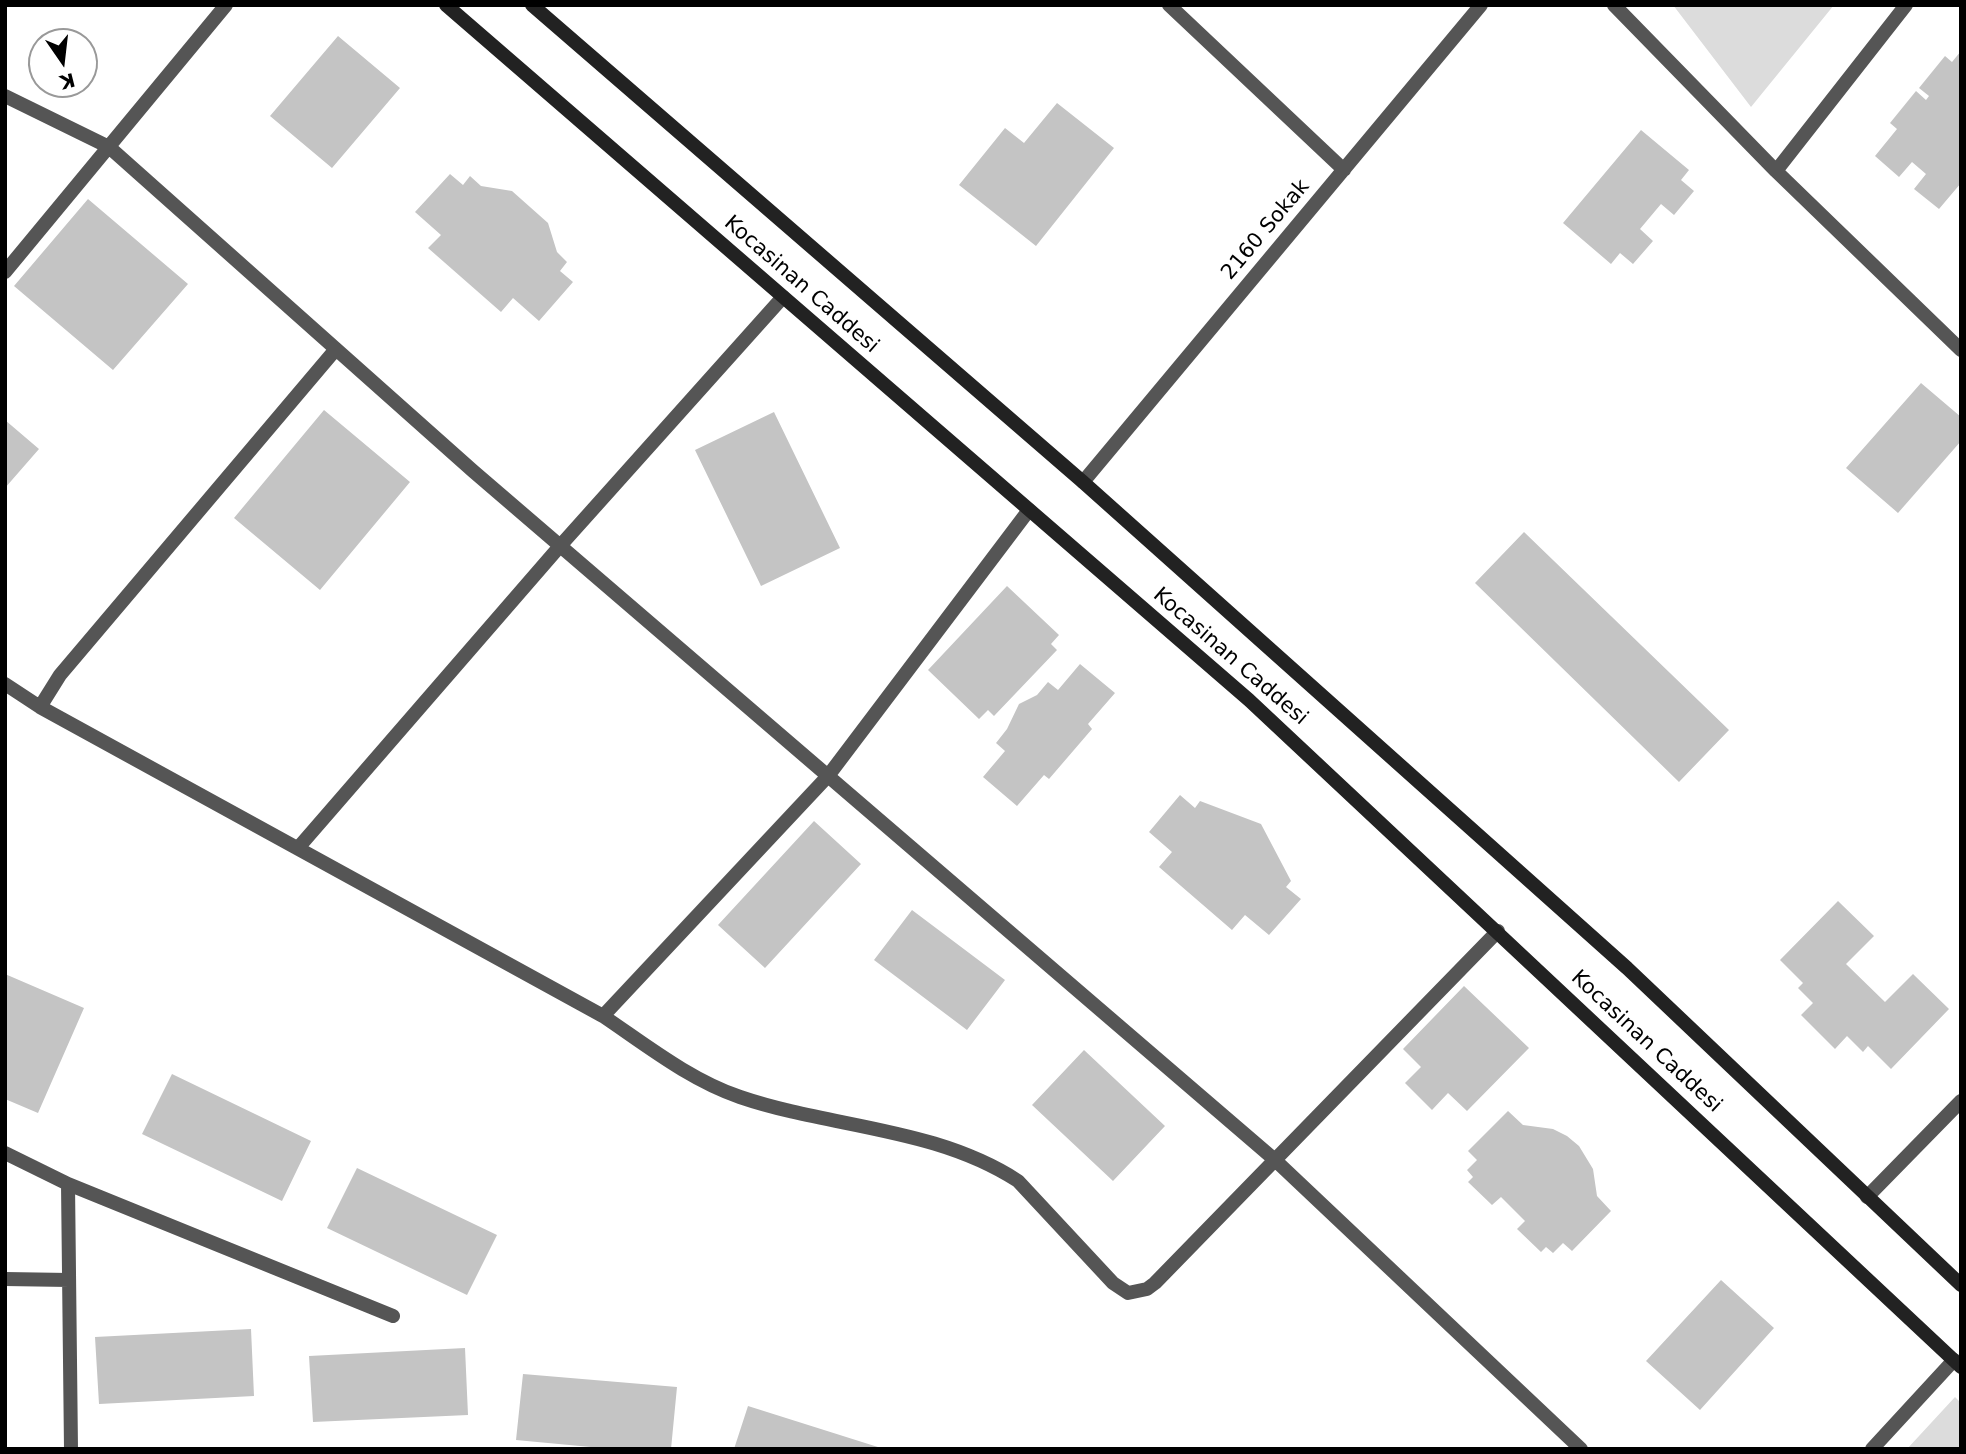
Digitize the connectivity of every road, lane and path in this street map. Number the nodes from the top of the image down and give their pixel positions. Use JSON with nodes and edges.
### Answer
{"nodes":[{"id":1,"x":226,"y":5,"type":"edge"},
{"id":2,"x":446,"y":5,"type":"edge"},
{"id":3,"x":532,"y":5,"type":"edge"},
{"id":4,"x":1169,"y":5,"type":"edge"},
{"id":5,"x":1481,"y":5,"type":"edge"},
{"id":6,"x":1614,"y":5,"type":"edge"},
{"id":7,"x":1906,"y":5,"type":"edge"},
{"id":8,"x":5,"y":96,"type":"edge"},
{"id":9,"x":109,"y":147,"type":"junction"},
{"id":10,"x":1344,"y":170,"type":"junction"},
{"id":11,"x":1776,"y":172,"type":"junction"},
{"id":12,"x":5,"y":272,"type":"edge"},
{"id":13,"x":783,"y":298,"type":"junction"},
{"id":14,"x":336,"y":349,"type":"junction"},
{"id":15,"x":1961,"y":350,"type":"edge"},
{"id":16,"x":1083,"y":482,"type":"junction"},
{"id":17,"x":1029,"y":510,"type":"junction"},
{"id":18,"x":560,"y":546,"type":"junction"},
{"id":19,"x":5,"y":684,"type":"edge"},
{"id":20,"x":40,"y":707,"type":"junction"},
{"id":21,"x":828,"y":776,"type":"junction"},
{"id":22,"x":298,"y":848,"type":"junction"},
{"id":23,"x":1498,"y":932,"type":"junction"},
{"id":24,"x":603,"y":1016,"type":"junction"},
{"id":25,"x":1961,"y":1101,"type":"edge"},
{"id":26,"x":5,"y":1153,"type":"edge"},
{"id":27,"x":1275,"y":1160,"type":"junction"},
{"id":28,"x":68,"y":1184,"type":"junction"},
{"id":29,"x":1867,"y":1197,"type":"junction"},
{"id":30,"x":5,"y":1279,"type":"edge"},
{"id":31,"x":69,"y":1280,"type":"junction"},
{"id":32,"x":1961,"y":1286,"type":"edge"},
{"id":33,"x":393,"y":1316,"type":"dead end"},
{"id":34,"x":1957,"y":1364,"type":"edge"},
{"id":35,"x":71,"y":1449,"type":"edge"},
{"id":36,"x":1581,"y":1449,"type":"edge"},
{"id":37,"x":1872,"y":1449,"type":"edge"}],
"edges":[{"from":1,"to":9,"type":"street"},
{"from":2,"to":13,"type":"main road","name":"Kocasinan Caddesi"},
{"from":3,"to":16,"type":"main road","name":"Kocasinan Caddesi"},
{"from":4,"to":10,"type":"street"},
{"from":5,"to":10,"type":"street","name":"2160 Sokak"},
{"from":6,"to":11,"type":"street"},
{"from":7,"to":11,"type":"street"},
{"from":8,"to":9,"type":"street"},
{"from":9,"to":12,"type":"street"},
{"from":9,"to":14,"type":"street"},
{"from":10,"to":16,"type":"street","name":"2160 Sokak"},
{"from":11,"to":15,"type":"street"},
{"from":13,"to":17,"type":"main road","name":"Kocasinan Caddesi"},
{"from":13,"to":18,"type":"street"},
{"from":14,"to":18,"type":"street"},
{"from":14,"to":20,"type":"street"},
{"from":16,"to":29,"type":"main road","name":"Kocasinan Caddesi"},
{"from":17,"to":21,"type":"street"},
{"from":17,"to":23,"type":"main road","name":"Kocasinan Caddesi"},
{"from":18,"to":21,"type":"street"},
{"from":18,"to":22,"type":"street"},
{"from":19,"to":20,"type":"street"},
{"from":20,"to":22,"type":"street"},
{"from":21,"to":24,"type":"street"},
{"from":21,"to":27,"type":"street"},
{"from":22,"to":24,"type":"street"},
{"from":23,"to":27,"type":"street"},
{"from":23,"to":34,"type":"main road","name":"Kocasinan Caddesi"},
{"from":24,"to":27,"type":"street"},
{"from":25,"to":29,"type":"street"},
{"from":26,"to":28,"type":"street"},
{"from":27,"to":36,"type":"street"},
{"from":28,"to":31,"type":"street"},
{"from":28,"to":33,"type":"street"},
{"from":29,"to":32,"type":"main road","name":"Kocasinan Caddesi"},
{"from":30,"to":31,"type":"street"},
{"from":31,"to":35,"type":"street"},
{"from":34,"to":37,"type":"street"}]}
